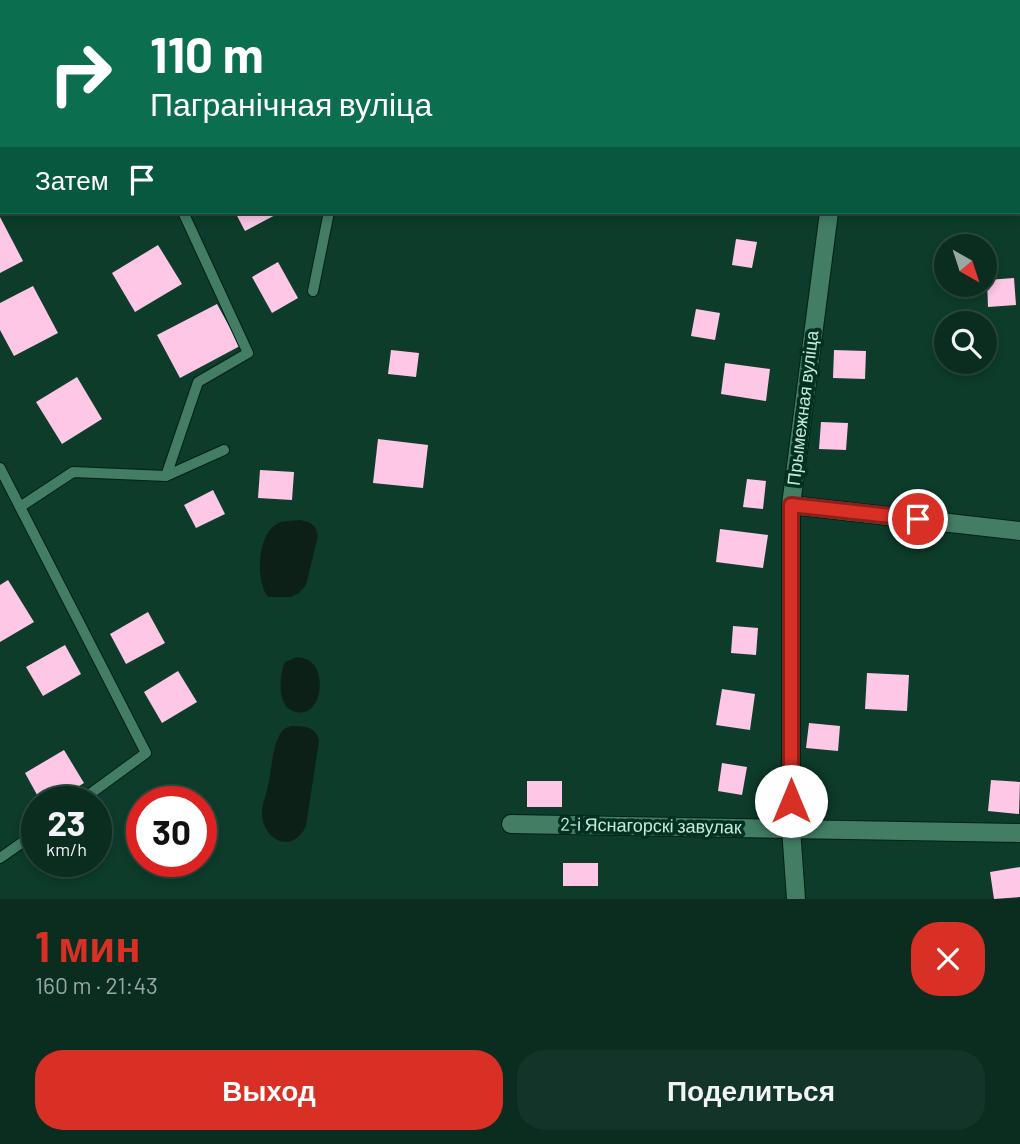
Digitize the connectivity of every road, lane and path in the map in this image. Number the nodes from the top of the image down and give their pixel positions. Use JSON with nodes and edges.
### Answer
{"nodes":[{"id":1,"x":184,"y":214,"type":"edge"},
{"id":2,"x":330,"y":214,"type":"edge"},
{"id":3,"x":828,"y":214,"type":"edge"},
{"id":4,"x":313,"y":291,"type":"dead end"},
{"id":5,"x":224,"y":450,"type":"dead end"},
{"id":6,"x":0,"y":468,"type":"edge"},
{"id":7,"x":166,"y":476,"type":"junction"},
{"id":8,"x":791,"y":505,"type":"junction"},
{"id":9,"x":20,"y":507,"type":"junction"},
{"id":10,"x":1020,"y":531,"type":"edge"},
{"id":11,"x":101,"y":786,"type":"edge"},
{"id":12,"x":511,"y":824,"type":"dead end"},
{"id":13,"x":792,"y":828,"type":"junction"},
{"id":14,"x":1020,"y":833,"type":"edge"},
{"id":15,"x":21,"y":843,"type":"edge"},
{"id":16,"x":0,"y":858,"type":"edge"},
{"id":17,"x":796,"y":899,"type":"edge"}],
"edges":[{"from":1,"to":7,"type":"lane"},
{"from":2,"to":4,"type":"lane"},
{"from":3,"to":8,"type":"street","name":"Прымежная вуліца"},
{"from":5,"to":7,"type":"lane"},
{"from":6,"to":9,"type":"lane"},
{"from":7,"to":9,"type":"lane"},
{"from":8,"to":10,"type":"street"},
{"from":8,"to":13,"type":"street","name":"Прымежная вуліца"},
{"from":9,"to":11,"type":"lane"},
{"from":12,"to":13,"type":"street","name":"2-і Яснагорскі завулак"},
{"from":13,"to":14,"type":"street","name":"2-і Яснагорскі завулак"},
{"from":13,"to":17,"type":"street","name":"Прымежная вуліца"},
{"from":15,"to":16,"type":"lane"}]}
